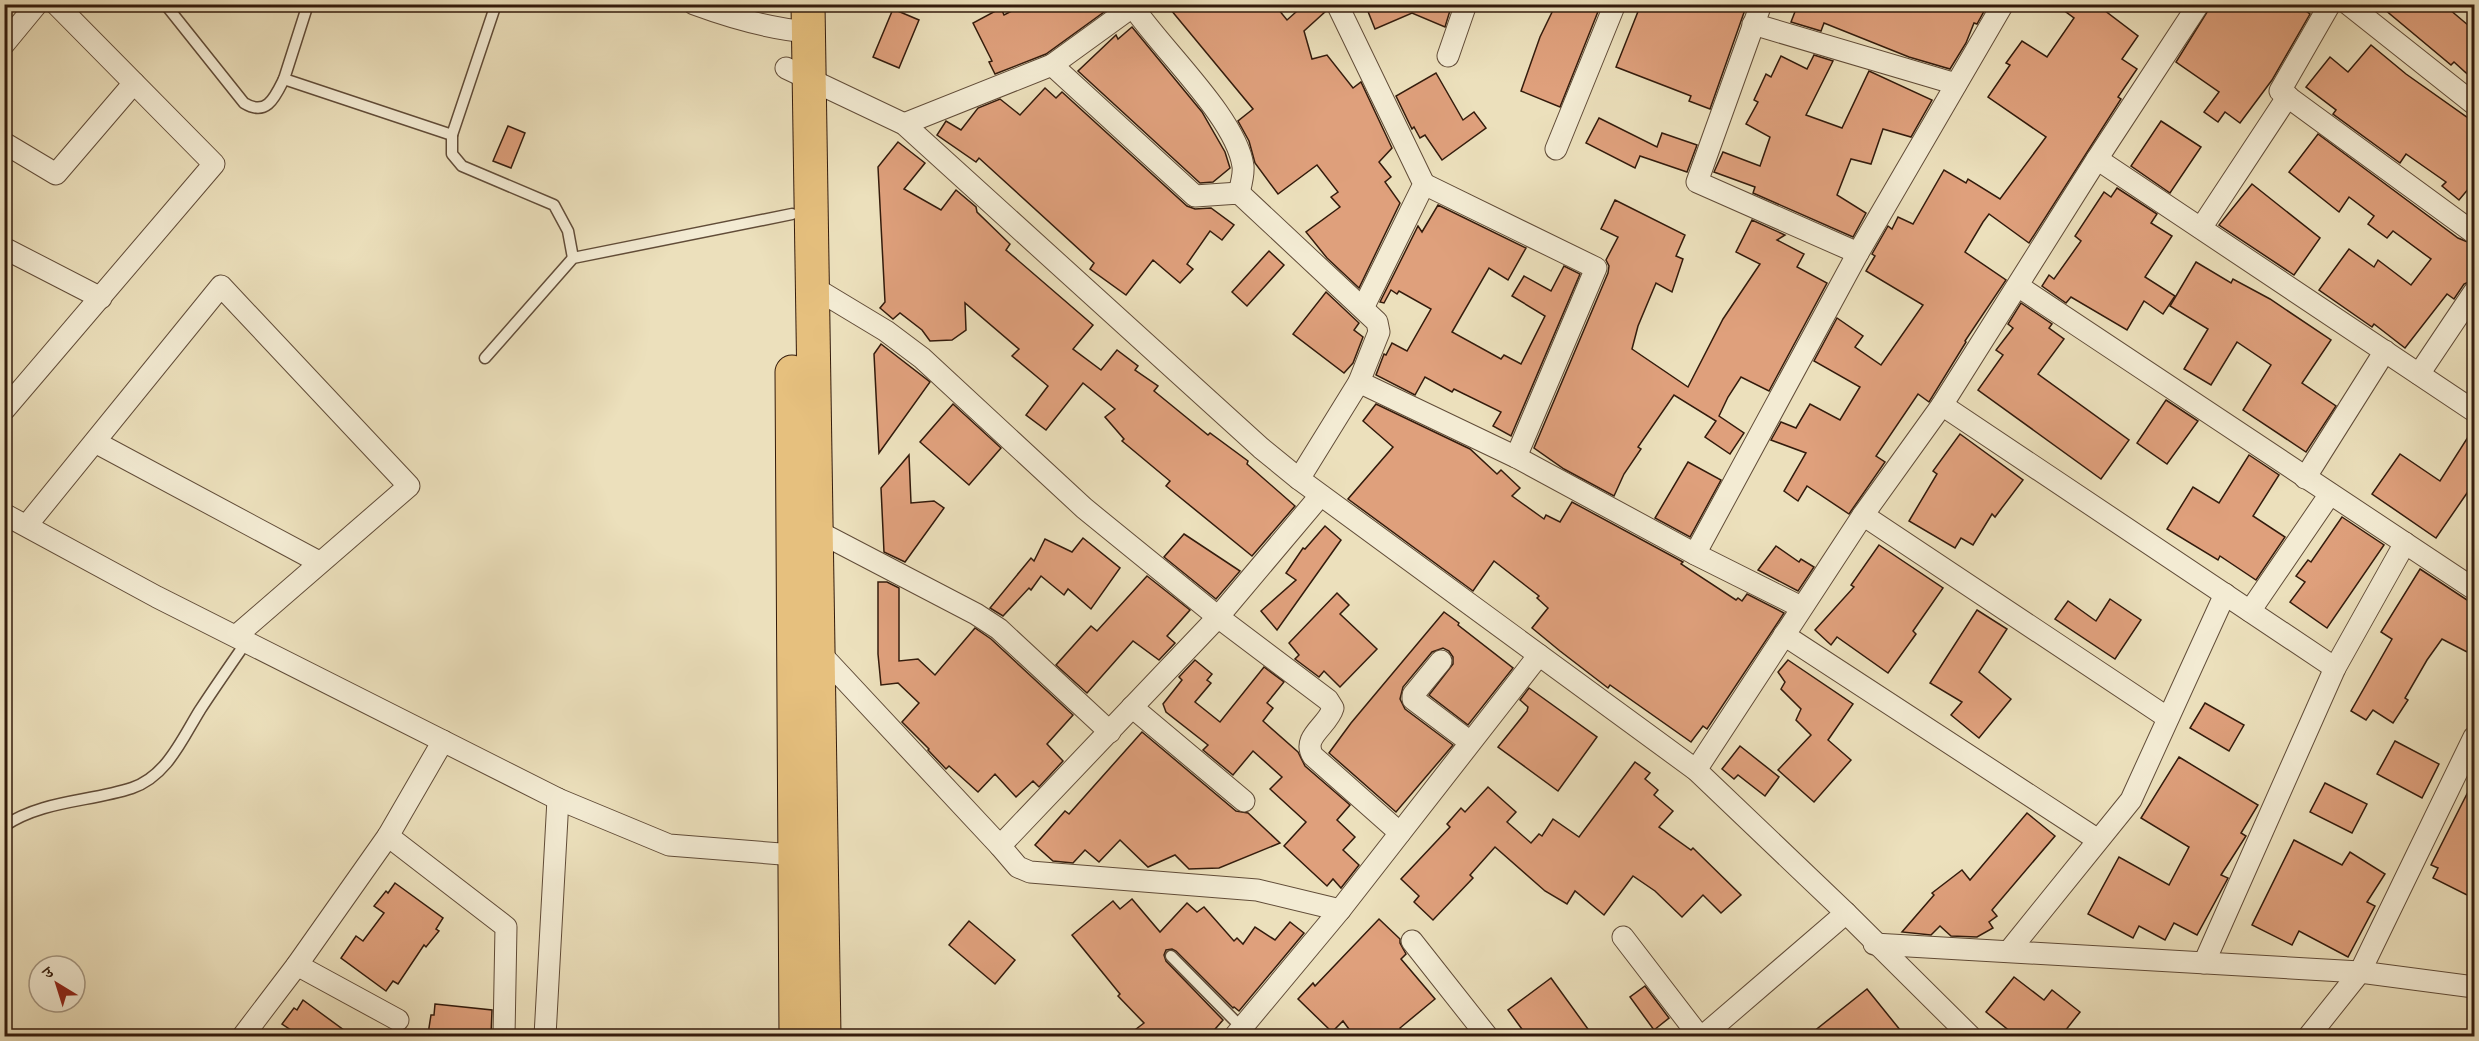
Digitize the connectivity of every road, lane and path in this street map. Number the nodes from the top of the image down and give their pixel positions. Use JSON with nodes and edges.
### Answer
{"nodes":[{"id":1,"x":37,"y":4,"type":"edge"},
{"id":2,"x":56,"y":4,"type":"edge"},
{"id":3,"x":165,"y":4,"type":"edge"},
{"id":4,"x":308,"y":4,"type":"edge"},
{"id":5,"x":496,"y":4,"type":"edge"},
{"id":6,"x":694,"y":4,"type":"edge"},
{"id":7,"x":1337,"y":4,"type":"edge"},
{"id":8,"x":1466,"y":4,"type":"edge"},
{"id":9,"x":1615,"y":4,"type":"edge"},
{"id":10,"x":1761,"y":4,"type":"edge"},
{"id":11,"x":2003,"y":4,"type":"edge"},
{"id":12,"x":2331,"y":4,"type":"edge"},
{"id":13,"x":2348,"y":4,"type":"edge"},
{"id":14,"x":2197,"y":5,"type":"edge"},
{"id":15,"x":1132,"y":6,"type":"edge"},
{"id":16,"x":798,"y":18,"type":"edge"},
{"id":17,"x":1754,"y":24,"type":"junction"},
{"id":18,"x":4,"y":44,"type":"edge"},
{"id":19,"x":1448,"y":56,"type":"dead end"},
{"id":20,"x":1052,"y":65,"type":"junction"},
{"id":21,"x":797,"y":73,"type":"junction"},
{"id":22,"x":284,"y":80,"type":"junction"},
{"id":23,"x":134,"y":83,"type":"junction"},
{"id":24,"x":1956,"y":84,"type":"junction"},
{"id":25,"x":2288,"y":96,"type":"junction"},
{"id":26,"x":2475,"y":104,"type":"edge"},
{"id":27,"x":904,"y":124,"type":"junction"},
{"id":28,"x":452,"y":135,"type":"junction"},
{"id":29,"x":4,"y":143,"type":"edge"},
{"id":30,"x":1556,"y":149,"type":"dead end"},
{"id":31,"x":2097,"y":159,"type":"junction"},
{"id":32,"x":1424,"y":184,"type":"junction"},
{"id":33,"x":1239,"y":193,"type":"junction"},
{"id":34,"x":792,"y":214,"type":"junction"},
{"id":35,"x":2200,"y":228,"type":"junction"},
{"id":36,"x":2475,"y":233,"type":"edge"},
{"id":37,"x":4,"y":248,"type":"edge"},
{"id":38,"x":1858,"y":253,"type":"junction"},
{"id":39,"x":573,"y":258,"type":"junction"},
{"id":40,"x":2018,"y":286,"type":"junction"},
{"id":41,"x":813,"y":287,"type":"junction"},
{"id":42,"x":2475,"y":292,"type":"edge"},
{"id":43,"x":101,"y":298,"type":"junction"},
{"id":44,"x":1363,"y":308,"type":"junction"},
{"id":45,"x":2385,"y":351,"type":"junction"},
{"id":46,"x":485,"y":358,"type":"dead end"},
{"id":47,"x":2419,"y":374,"type":"junction"},
{"id":48,"x":1359,"y":382,"type":"junction"},
{"id":49,"x":1942,"y":405,"type":"junction"},
{"id":50,"x":4,"y":410,"type":"edge"},
{"id":51,"x":2475,"y":411,"type":"edge"},
{"id":52,"x":95,"y":442,"type":"junction"},
{"id":53,"x":1516,"y":458,"type":"junction"},
{"id":54,"x":2306,"y":478,"type":"junction"},
{"id":55,"x":1299,"y":479,"type":"junction"},
{"id":56,"x":2330,"y":494,"type":"junction"},
{"id":57,"x":1320,"y":496,"type":"junction"},
{"id":58,"x":4,"y":514,"type":"edge"},
{"id":59,"x":1863,"y":515,"type":"junction"},
{"id":60,"x":27,"y":525,"type":"junction"},
{"id":61,"x":818,"y":531,"type":"junction"},
{"id":62,"x":2405,"y":543,"type":"junction"},
{"id":63,"x":1695,"y":554,"type":"junction"},
{"id":64,"x":319,"y":562,"type":"junction"},
{"id":65,"x":2475,"y":589,"type":"edge"},
{"id":66,"x":2226,"y":594,"type":"junction"},
{"id":67,"x":1801,"y":607,"type":"junction"},
{"id":68,"x":2250,"y":611,"type":"junction"},
{"id":69,"x":1218,"y":616,"type":"junction"},
{"id":70,"x":1784,"y":635,"type":"junction"},
{"id":71,"x":241,"y":638,"type":"junction"},
{"id":72,"x":819,"y":652,"type":"junction"},
{"id":73,"x":1539,"y":655,"type":"junction"},
{"id":74,"x":1441,"y":660,"type":"dead end"},
{"id":75,"x":2335,"y":668,"type":"junction"},
{"id":76,"x":1132,"y":707,"type":"junction"},
{"id":77,"x":2168,"y":718,"type":"junction"},
{"id":78,"x":1110,"y":732,"type":"junction"},
{"id":79,"x":2475,"y":737,"type":"edge"},
{"id":80,"x":443,"y":741,"type":"junction"},
{"id":81,"x":1470,"y":742,"type":"junction"},
{"id":82,"x":1696,"y":770,"type":"junction"},
{"id":83,"x":558,"y":799,"type":"junction"},
{"id":84,"x":1244,"y":801,"type":"dead end"},
{"id":85,"x":4,"y":826,"type":"edge"},
{"id":86,"x":1400,"y":833,"type":"junction"},
{"id":87,"x":388,"y":836,"type":"junction"},
{"id":88,"x":2098,"y":840,"type":"junction"},
{"id":89,"x":1000,"y":846,"type":"junction"},
{"id":90,"x":809,"y":856,"type":"junction"},
{"id":91,"x":1340,"y":910,"type":"junction"},
{"id":92,"x":1846,"y":913,"type":"junction"},
{"id":93,"x":1623,"y":936,"type":"dead end"},
{"id":94,"x":1412,"y":941,"type":"dead end"},
{"id":95,"x":1874,"y":944,"type":"junction"},
{"id":96,"x":2009,"y":951,"type":"junction"},
{"id":97,"x":1171,"y":956,"type":"dead end"},
{"id":98,"x":2204,"y":963,"type":"junction"},
{"id":99,"x":297,"y":965,"type":"junction"},
{"id":100,"x":2360,"y":972,"type":"junction"},
{"id":101,"x":2475,"y":987,"type":"edge"},
{"id":102,"x":398,"y":1020,"type":"dead end"},
{"id":103,"x":1239,"y":1032,"type":"edge"},
{"id":104,"x":1707,"y":1035,"type":"edge"},
{"id":105,"x":243,"y":1036,"type":"edge"},
{"id":106,"x":504,"y":1036,"type":"edge"},
{"id":107,"x":545,"y":1036,"type":"edge"},
{"id":108,"x":796,"y":1036,"type":"edge"},
{"id":109,"x":824,"y":1036,"type":"edge"},
{"id":110,"x":1487,"y":1036,"type":"edge"},
{"id":111,"x":1970,"y":1036,"type":"edge"},
{"id":112,"x":2309,"y":1036,"type":"edge"}],
"edges":[{"from":1,"to":18,"type":"street"},
{"from":2,"to":23,"type":"street"},
{"from":3,"to":22,"type":"lane"},
{"from":4,"to":22,"type":"lane"},
{"from":5,"to":28,"type":"lane"},
{"from":6,"to":16,"type":"street"},
{"from":7,"to":32,"type":"street"},
{"from":8,"to":19,"type":"street"},
{"from":9,"to":30,"type":"street"},
{"from":10,"to":17,"type":"street"},
{"from":11,"to":24,"type":"street"},
{"from":12,"to":25,"type":"street"},
{"from":13,"to":26,"type":"street"},
{"from":14,"to":31,"type":"street"},
{"from":15,"to":20,"type":"street"},
{"from":15,"to":33,"type":"street"},
{"from":16,"to":21,"type":"main road"},
{"from":17,"to":24,"type":"street"},
{"from":17,"to":38,"type":"street"},
{"from":20,"to":27,"type":"street"},
{"from":20,"to":33,"type":"street"},
{"from":21,"to":27,"type":"street"},
{"from":21,"to":34,"type":"main road"},
{"from":21,"to":41,"type":"main road"},
{"from":22,"to":28,"type":"lane"},
{"from":23,"to":29,"type":"street"},
{"from":23,"to":43,"type":"street"},
{"from":24,"to":38,"type":"street"},
{"from":25,"to":35,"type":"street"},
{"from":25,"to":36,"type":"street"},
{"from":27,"to":55,"type":"street"},
{"from":28,"to":39,"type":"lane"},
{"from":31,"to":35,"type":"street"},
{"from":31,"to":40,"type":"street"},
{"from":32,"to":44,"type":"street"},
{"from":32,"to":53,"type":"street"},
{"from":33,"to":44,"type":"street"},
{"from":34,"to":39,"type":"lane"},
{"from":34,"to":90,"type":"main road"},
{"from":35,"to":45,"type":"street"},
{"from":37,"to":43,"type":"street"},
{"from":38,"to":63,"type":"street"},
{"from":39,"to":46,"type":"lane"},
{"from":40,"to":49,"type":"street"},
{"from":40,"to":54,"type":"street"},
{"from":41,"to":61,"type":"main road"},
{"from":41,"to":69,"type":"street"},
{"from":42,"to":47,"type":"street"},
{"from":43,"to":50,"type":"street"},
{"from":44,"to":48,"type":"street"},
{"from":45,"to":47,"type":"street"},
{"from":45,"to":54,"type":"street"},
{"from":47,"to":51,"type":"street"},
{"from":48,"to":53,"type":"street"},
{"from":48,"to":55,"type":"street"},
{"from":49,"to":59,"type":"street"},
{"from":49,"to":66,"type":"street"},
{"from":52,"to":60,"type":"street"},
{"from":52,"to":64,"type":"street"},
{"from":52,"to":64,"type":"street"},
{"from":53,"to":63,"type":"street"},
{"from":54,"to":56,"type":"street"},
{"from":55,"to":57,"type":"street"},
{"from":56,"to":62,"type":"street"},
{"from":56,"to":68,"type":"street"},
{"from":57,"to":69,"type":"street"},
{"from":57,"to":73,"type":"street"},
{"from":58,"to":60,"type":"street"},
{"from":59,"to":67,"type":"street"},
{"from":59,"to":77,"type":"street"},
{"from":60,"to":71,"type":"street"},
{"from":61,"to":72,"type":"main road"},
{"from":61,"to":78,"type":"street"},
{"from":62,"to":65,"type":"street"},
{"from":62,"to":75,"type":"street"},
{"from":63,"to":67,"type":"street"},
{"from":64,"to":71,"type":"street"},
{"from":66,"to":68,"type":"street"},
{"from":66,"to":77,"type":"street"},
{"from":67,"to":70,"type":"street"},
{"from":68,"to":75,"type":"street"},
{"from":69,"to":76,"type":"street"},
{"from":69,"to":86,"type":"street"},
{"from":70,"to":82,"type":"street"},
{"from":70,"to":88,"type":"street"},
{"from":71,"to":80,"type":"street"},
{"from":71,"to":85,"type":"lane"},
{"from":72,"to":89,"type":"street"},
{"from":72,"to":90,"type":"main road"},
{"from":73,"to":81,"type":"street"},
{"from":73,"to":82,"type":"street"},
{"from":74,"to":81,"type":"street"},
{"from":75,"to":98,"type":"street"},
{"from":76,"to":78,"type":"street"},
{"from":76,"to":84,"type":"street"},
{"from":77,"to":88,"type":"street"},
{"from":78,"to":89,"type":"street"},
{"from":79,"to":100,"type":"street"},
{"from":80,"to":83,"type":"street"},
{"from":80,"to":87,"type":"street"},
{"from":81,"to":86,"type":"street"},
{"from":82,"to":92,"type":"street"},
{"from":83,"to":90,"type":"street"},
{"from":83,"to":107,"type":"street"},
{"from":86,"to":91,"type":"street"},
{"from":87,"to":99,"type":"street"},
{"from":87,"to":106,"type":"street"},
{"from":88,"to":96,"type":"street"},
{"from":89,"to":91,"type":"street"},
{"from":90,"to":108,"type":"main road"},
{"from":90,"to":109,"type":"main road"},
{"from":91,"to":103,"type":"street"},
{"from":92,"to":95,"type":"street"},
{"from":92,"to":104,"type":"street"},
{"from":93,"to":104,"type":"street"},
{"from":94,"to":110,"type":"street"},
{"from":95,"to":96,"type":"street"},
{"from":95,"to":111,"type":"street"},
{"from":96,"to":98,"type":"street"},
{"from":97,"to":103,"type":"lane"},
{"from":98,"to":100,"type":"street"},
{"from":99,"to":102,"type":"street"},
{"from":99,"to":105,"type":"street"},
{"from":100,"to":101,"type":"street"},
{"from":100,"to":112,"type":"street"}]}
